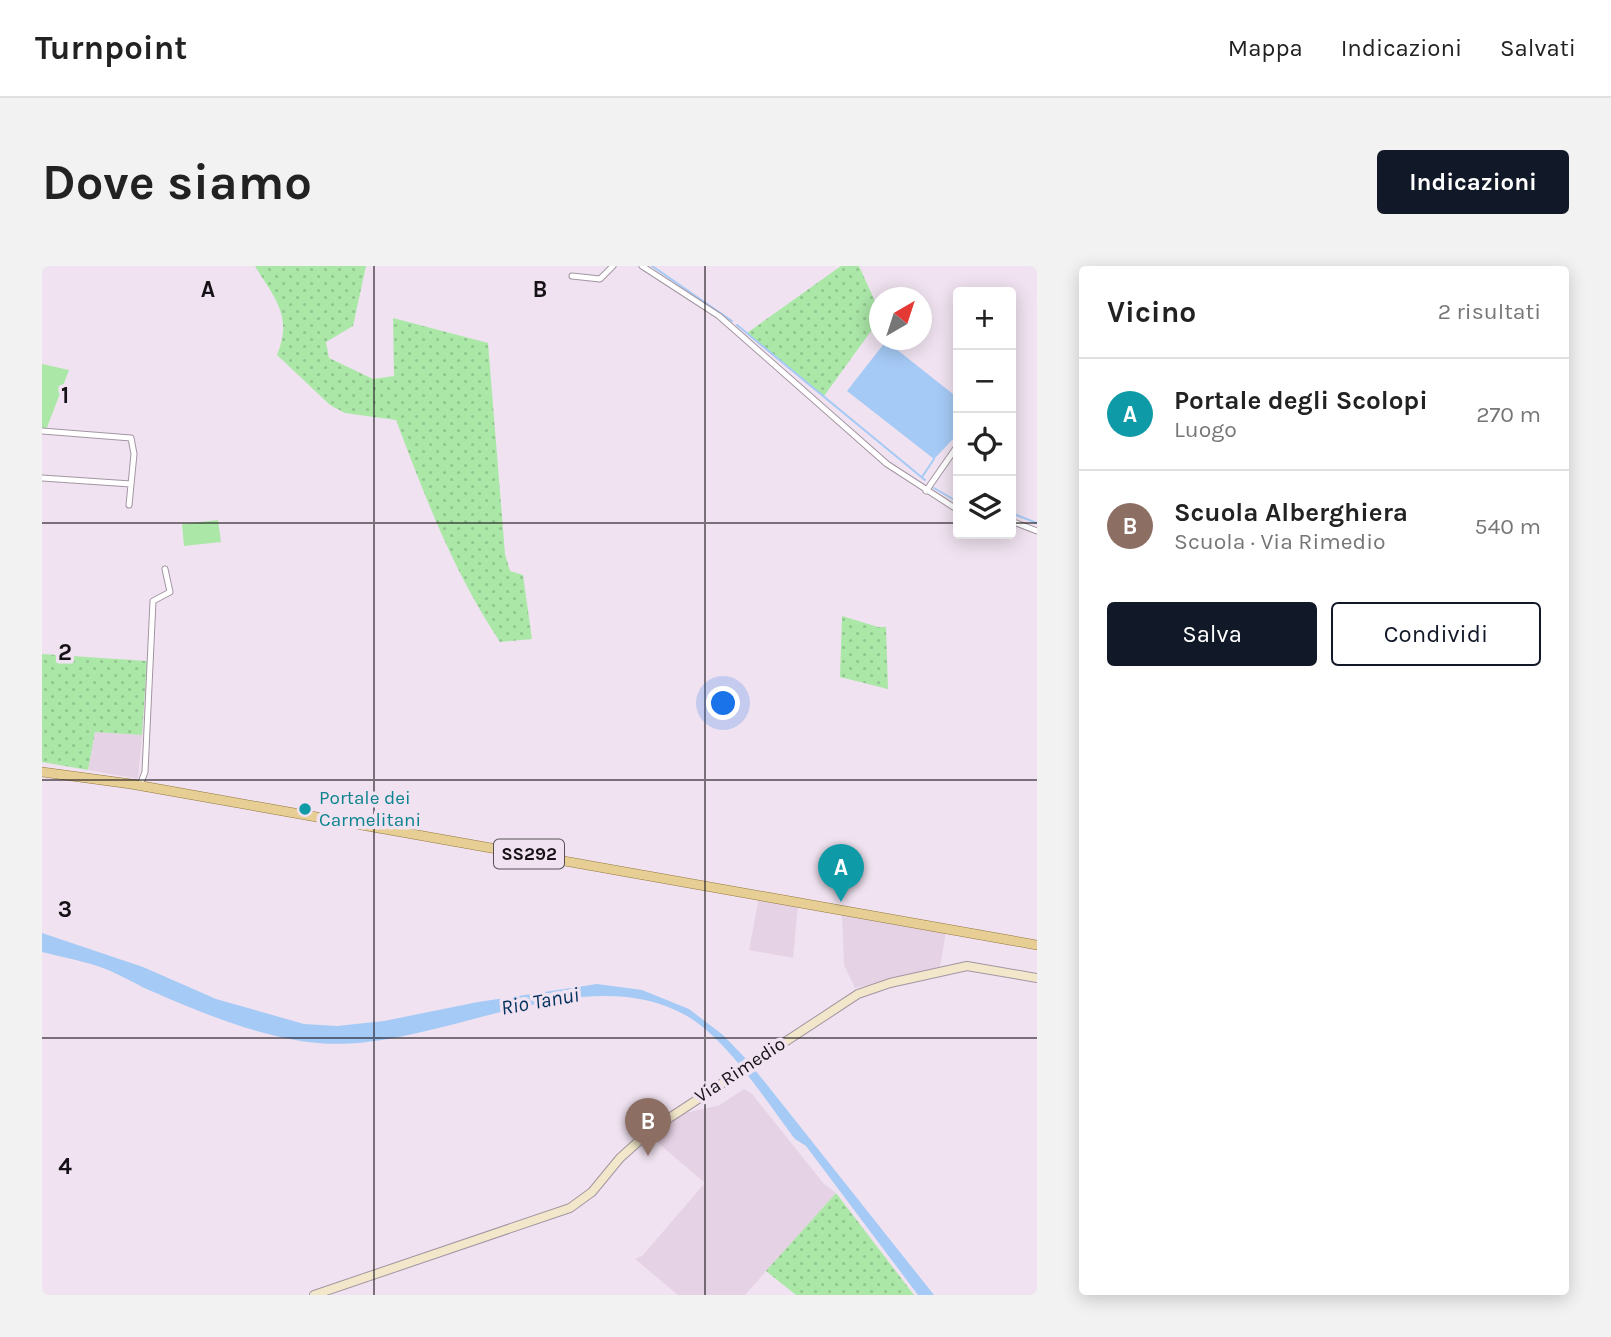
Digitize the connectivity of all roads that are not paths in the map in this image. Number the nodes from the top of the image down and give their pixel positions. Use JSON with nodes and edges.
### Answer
{"nodes":[{"id":1,"x":613,"y":266,"type":"edge"},
{"id":2,"x":642,"y":266,"type":"edge"},
{"id":3,"x":572,"y":276,"type":"dead end"},
{"id":4,"x":42,"y":431,"type":"edge"},
{"id":5,"x":953,"y":452,"type":"edge"},
{"id":6,"x":42,"y":478,"type":"edge"},
{"id":7,"x":131,"y":484,"type":"junction"},
{"id":8,"x":926,"y":491,"type":"junction"},
{"id":9,"x":129,"y":505,"type":"dead end"},
{"id":10,"x":953,"y":507,"type":"edge"},
{"id":11,"x":1016,"y":523,"type":"edge"},
{"id":12,"x":1037,"y":531,"type":"edge"},
{"id":13,"x":165,"y":569,"type":"dead end"},
{"id":14,"x":42,"y":772,"type":"edge"},
{"id":15,"x":140,"y":785,"type":"junction"},
{"id":16,"x":1033,"y":945,"type":"edge"},
{"id":17,"x":1037,"y":953,"type":"edge"},
{"id":18,"x":1037,"y":977,"type":"edge"},
{"id":19,"x":314,"y":1295,"type":"edge"}],
"edges":[{"from":1,"to":3,"type":"street"},
{"from":2,"to":8,"type":"street"},
{"from":4,"to":7,"type":"street"},
{"from":5,"to":8,"type":"street"},
{"from":6,"to":7,"type":"street"},
{"from":7,"to":9,"type":"street"},
{"from":8,"to":10,"type":"street"},
{"from":11,"to":12,"type":"street"},
{"from":13,"to":15,"type":"street"},
{"from":14,"to":15,"type":"main road","number":"SS292"},
{"from":15,"to":16,"type":"main road","number":"SS292"},
{"from":16,"to":17,"type":"main road","number":"SS292"},
{"from":18,"to":19,"type":"street","name":"Via Rimedio"}]}
